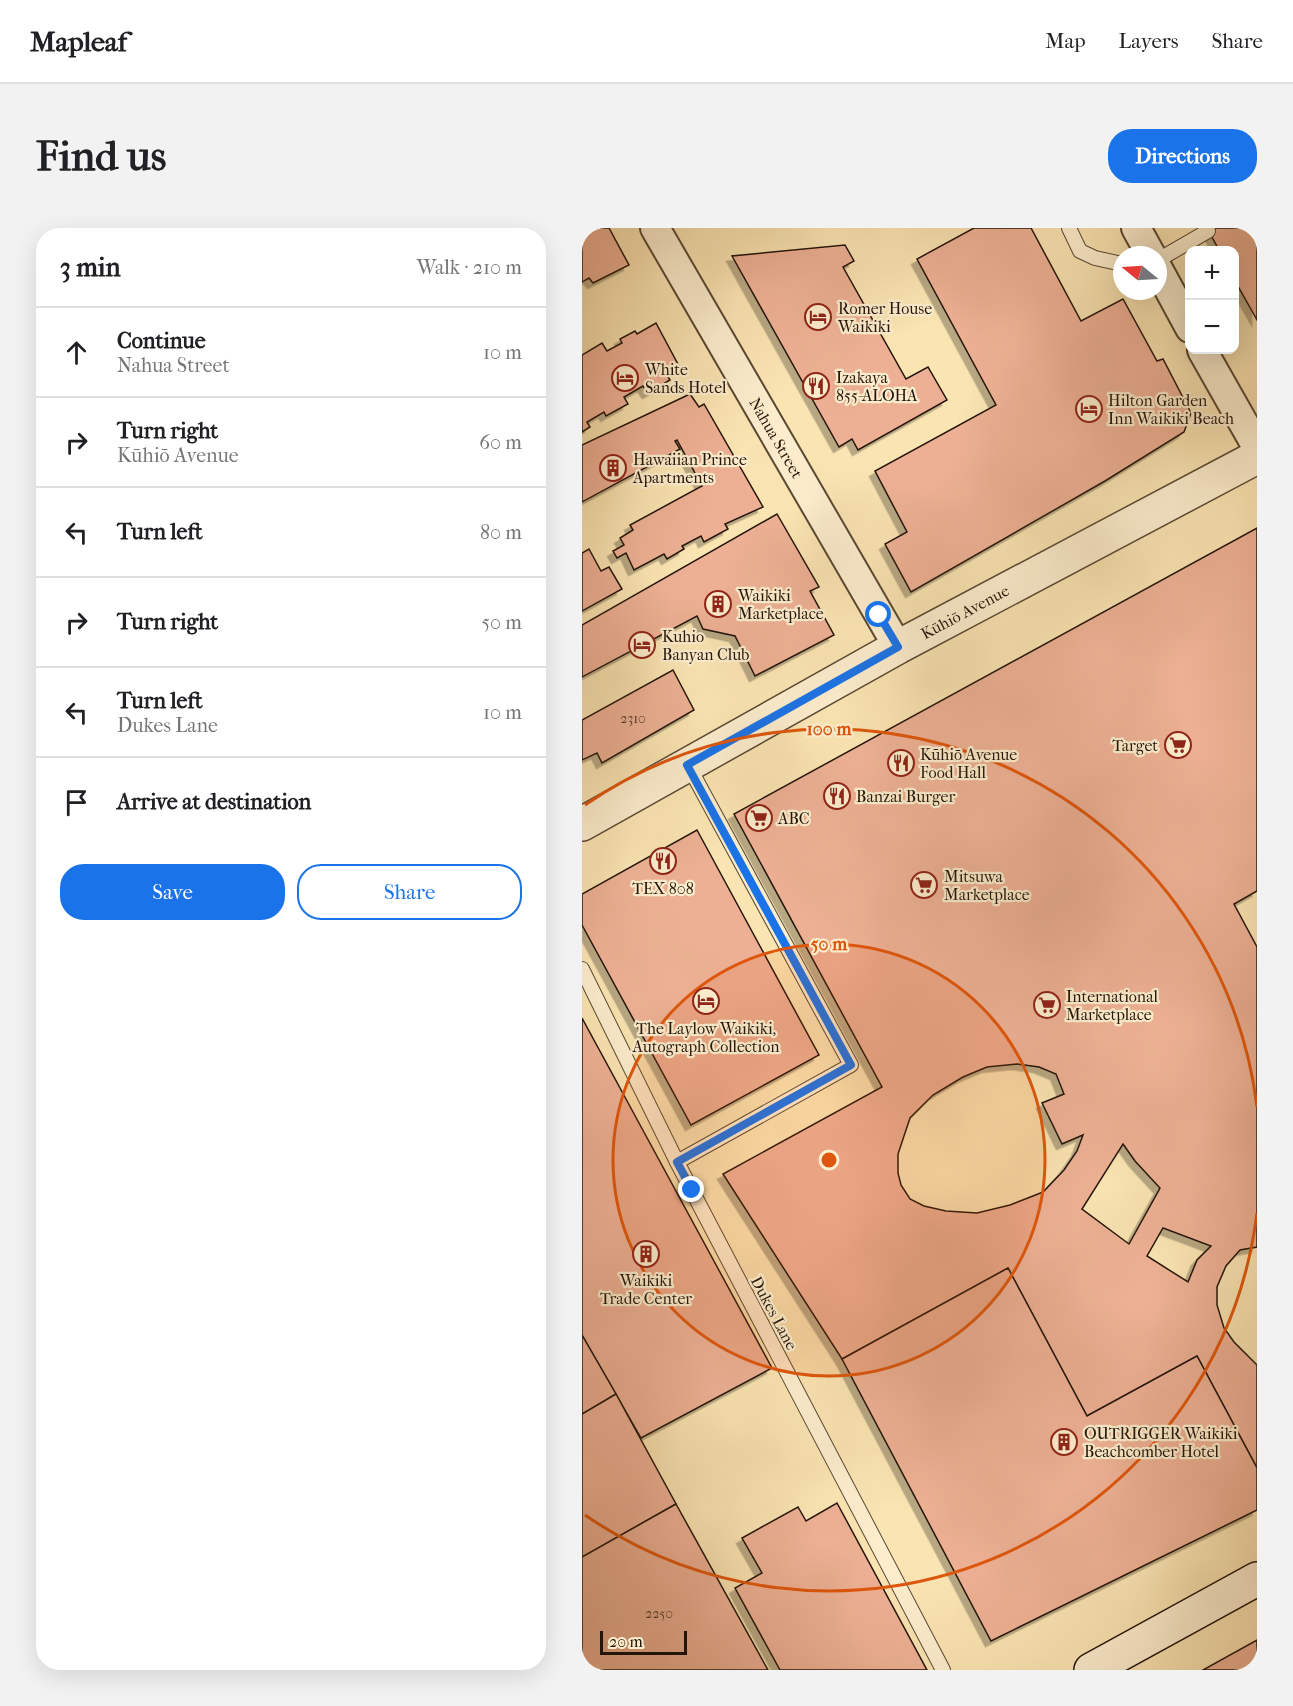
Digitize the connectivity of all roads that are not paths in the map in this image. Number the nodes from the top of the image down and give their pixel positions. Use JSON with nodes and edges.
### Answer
{"nodes":[{"id":1,"x":655,"y":228,"type":"edge"},
{"id":2,"x":1069,"y":228,"type":"edge"},
{"id":3,"x":1137,"y":228,"type":"edge"},
{"id":4,"x":1208,"y":231,"type":"dead end"},
{"id":5,"x":1146,"y":246,"type":"edge"},
{"id":6,"x":1167,"y":259,"type":"edge"},
{"id":7,"x":1113,"y":262,"type":"edge"},
{"id":8,"x":1167,"y":285,"type":"edge"},
{"id":9,"x":1185,"y":319,"type":"edge"},
{"id":10,"x":1204,"y":354,"type":"edge"},
{"id":11,"x":1257,"y":447,"type":"edge"},
{"id":12,"x":1257,"y":457,"type":"edge"},
{"id":13,"x":898,"y":647,"type":"junction"},
{"id":14,"x":687,"y":765,"type":"junction"},
{"id":15,"x":582,"y":824,"type":"edge"},
{"id":16,"x":582,"y":969,"type":"edge"},
{"id":17,"x":677,"y":1162,"type":"junction"},
{"id":18,"x":1257,"y":1579,"type":"edge"},
{"id":19,"x":943,"y":1670,"type":"edge"},
{"id":20,"x":1091,"y":1670,"type":"edge"}],
"edges":[{"from":1,"to":13,"type":"street","name":"Nahua Street"},
{"from":2,"to":7,"type":"lane"},
{"from":3,"to":5,"type":"street"},
{"from":4,"to":6,"type":"lane"},
{"from":8,"to":9,"type":"street"},
{"from":10,"to":11,"type":"street"},
{"from":12,"to":13,"type":"street","name":"Kūhiō Avenue"},
{"from":13,"to":14,"type":"street","name":"Kūhiō Avenue"},
{"from":14,"to":15,"type":"street","name":"Kūhiō Avenue"},
{"from":14,"to":17,"type":"lane"},
{"from":16,"to":17,"type":"lane","name":"Dukes Lane"},
{"from":17,"to":19,"type":"lane","name":"Dukes Lane"},
{"from":18,"to":20,"type":"street"}]}
